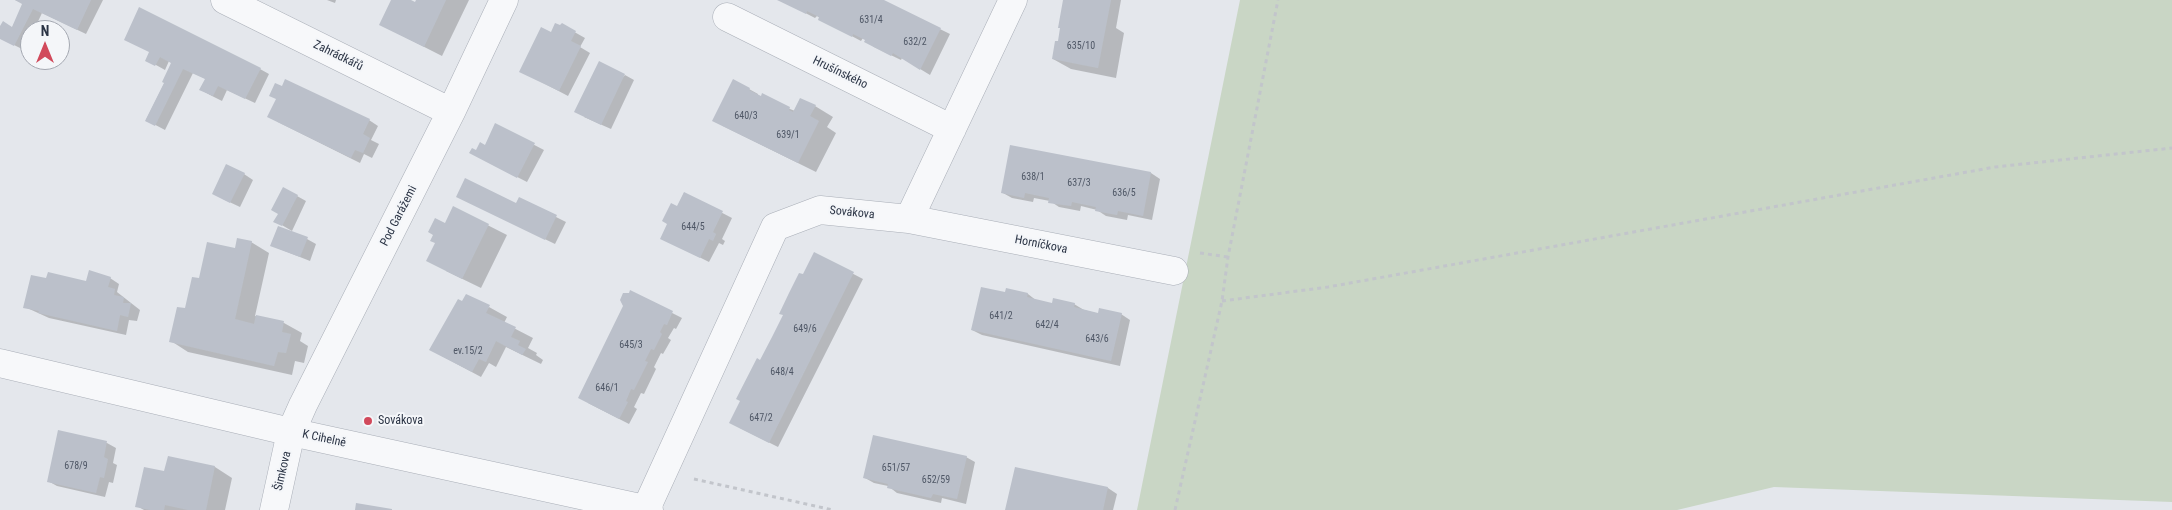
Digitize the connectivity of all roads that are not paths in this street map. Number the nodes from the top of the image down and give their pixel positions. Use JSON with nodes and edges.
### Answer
{"nodes":[{"id":1,"x":225,"y":0,"type":"edge"},
{"id":2,"x":504,"y":0,"type":"edge"},
{"id":3,"x":1013,"y":0,"type":"edge"},
{"id":4,"x":728,"y":17,"type":"dead end"},
{"id":5,"x":451,"y":112,"type":"junction"},
{"id":6,"x":952,"y":128,"type":"junction"},
{"id":7,"x":909,"y":219,"type":"junction"},
{"id":8,"x":1174,"y":271,"type":"dead end"},
{"id":9,"x":0,"y":363,"type":"edge"},
{"id":10,"x":292,"y":432,"type":"junction"},
{"id":11,"x":274,"y":510,"type":"edge"},
{"id":12,"x":648,"y":510,"type":"edge"}],
"edges":[{"from":1,"to":5,"type":"street","name":"Zahrádkářů"},
{"from":2,"to":5,"type":"street","name":"Pod Garážemi"},
{"from":3,"to":6,"type":"street"},
{"from":4,"to":6,"type":"street","name":"Hrušínského"},
{"from":5,"to":10,"type":"street","name":"Pod Garážemi"},
{"from":6,"to":7,"type":"street"},
{"from":7,"to":8,"type":"street","name":"Horníčkova"},
{"from":7,"to":12,"type":"street","name":"Sovákova"},
{"from":9,"to":10,"type":"street","name":"K Cihelně"},
{"from":10,"to":11,"type":"street","name":"Šimkova"},
{"from":10,"to":12,"type":"street","name":"K Cihelně"}]}
